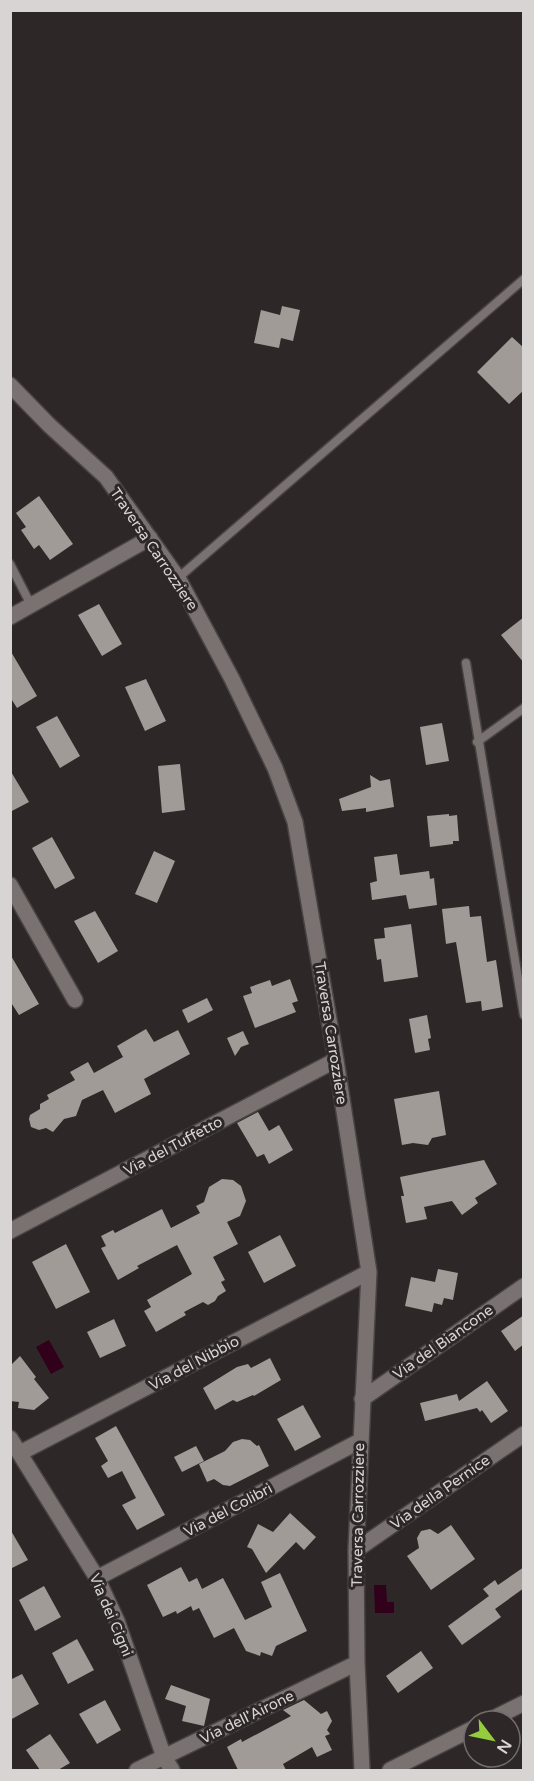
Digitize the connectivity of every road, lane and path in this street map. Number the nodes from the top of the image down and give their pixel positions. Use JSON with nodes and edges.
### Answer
{"nodes":[{"id":1,"x":524,"y":279,"type":"edge"},
{"id":2,"x":10,"y":385,"type":"edge"},
{"id":3,"x":150,"y":538,"type":"junction"},
{"id":4,"x":10,"y":564,"type":"edge"},
{"id":5,"x":178,"y":578,"type":"junction"},
{"id":6,"x":31,"y":605,"type":"junction"},
{"id":7,"x":10,"y":617,"type":"edge"},
{"id":8,"x":466,"y":663,"type":"dead end"},
{"id":9,"x":524,"y":708,"type":"edge"},
{"id":10,"x":477,"y":742,"type":"junction"},
{"id":11,"x":10,"y":885,"type":"edge"},
{"id":12,"x":524,"y":952,"type":"edge"},
{"id":13,"x":514,"y":959,"type":"junction"},
{"id":14,"x":75,"y":1000,"type":"dead end"},
{"id":15,"x":524,"y":1015,"type":"edge"},
{"id":16,"x":336,"y":1060,"type":"junction"},
{"id":17,"x":10,"y":1232,"type":"edge"},
{"id":18,"x":369,"y":1272,"type":"junction"},
{"id":19,"x":524,"y":1286,"type":"edge"},
{"id":20,"x":362,"y":1399,"type":"junction"},
{"id":21,"x":524,"y":1434,"type":"edge"},
{"id":22,"x":11,"y":1438,"type":"edge"},
{"id":23,"x":360,"y":1442,"type":"junction"},
{"id":24,"x":20,"y":1453,"type":"junction"},
{"id":25,"x":356,"y":1550,"type":"junction"},
{"id":26,"x":97,"y":1578,"type":"junction"},
{"id":27,"x":357,"y":1663,"type":"junction"},
{"id":28,"x":462,"y":1734,"type":"edge"},
{"id":29,"x":168,"y":1764,"type":"edge"},
{"id":30,"x":137,"y":1770,"type":"edge"},
{"id":31,"x":362,"y":1770,"type":"edge"},
{"id":32,"x":390,"y":1770,"type":"edge"}],
"edges":[{"from":1,"to":5,"type":"lane"},
{"from":2,"to":3,"type":"street","name":"Traversa Carrozziere"},
{"from":3,"to":5,"type":"street","name":"Traversa Carrozziere"},
{"from":3,"to":6,"type":"street"},
{"from":4,"to":6,"type":"lane"},
{"from":5,"to":16,"type":"street","name":"Traversa Carrozziere"},
{"from":6,"to":7,"type":"street"},
{"from":8,"to":10,"type":"lane"},
{"from":9,"to":10,"type":"lane"},
{"from":10,"to":13,"type":"lane"},
{"from":11,"to":14,"type":"street"},
{"from":12,"to":13,"type":"lane"},
{"from":13,"to":15,"type":"lane"},
{"from":16,"to":17,"type":"street","name":"Via del Tuffetto"},
{"from":16,"to":18,"type":"street","name":"Traversa Carrozziere"},
{"from":18,"to":20,"type":"street","name":"Traversa Carrozziere"},
{"from":18,"to":24,"type":"street","name":"Via del Nibbio"},
{"from":19,"to":20,"type":"street","name":"Via del Biancone"},
{"from":20,"to":23,"type":"street","name":"Traversa Carrozziere"},
{"from":21,"to":25,"type":"street","name":"Via della Pernice"},
{"from":22,"to":24,"type":"street","name":"Via dei Cigni"},
{"from":23,"to":25,"type":"street","name":"Traversa Carrozziere"},
{"from":23,"to":26,"type":"street","name":"Via del Colibrì"},
{"from":24,"to":26,"type":"street","name":"Via dei Cigni"},
{"from":25,"to":27,"type":"street","name":"Traversa Carrozziere"},
{"from":26,"to":29,"type":"street","name":"Via dei Cigni"},
{"from":27,"to":29,"type":"street","name":"Via dell'Airone"},
{"from":27,"to":31,"type":"street","name":"Traversa Carrozziere"},
{"from":28,"to":32,"type":"street"},
{"from":29,"to":30,"type":"street","name":"Via dell'Airone"}]}
